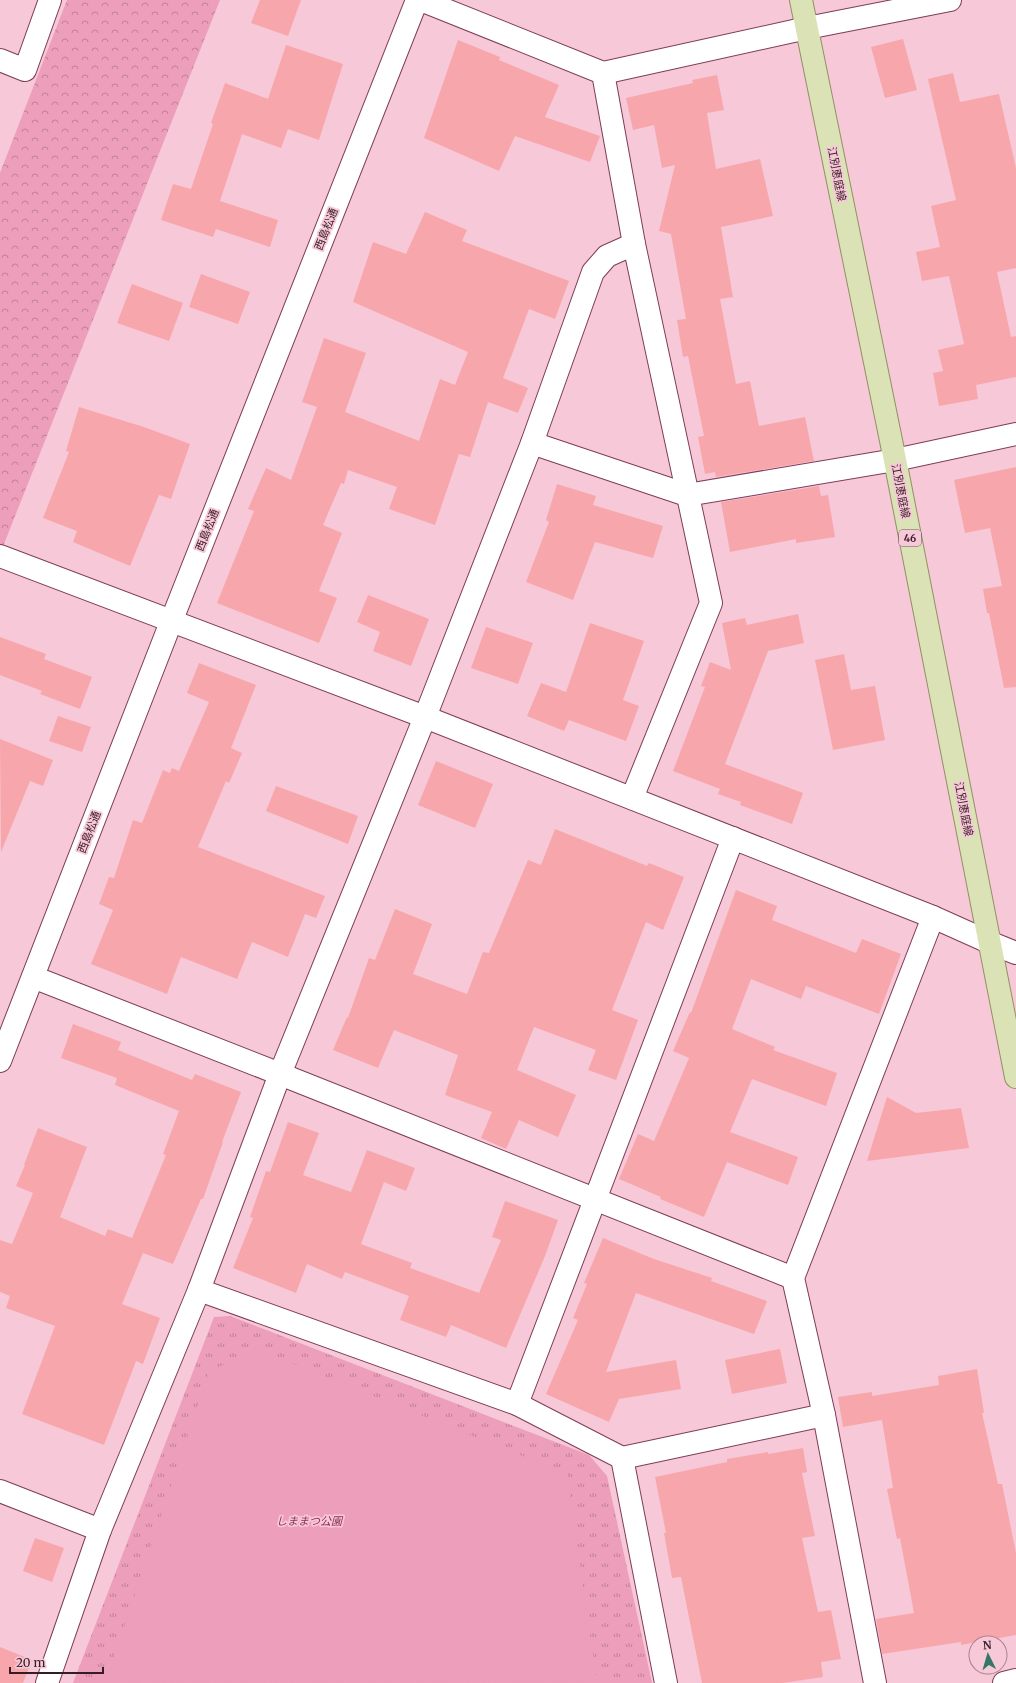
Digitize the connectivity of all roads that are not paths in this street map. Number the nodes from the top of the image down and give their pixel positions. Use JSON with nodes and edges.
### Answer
{"nodes":[{"id":1,"x":50,"y":0,"type":"edge"},
{"id":2,"x":417,"y":0,"type":"edge"},
{"id":3,"x":421,"y":0,"type":"edge"},
{"id":4,"x":801,"y":0,"type":"edge"},
{"id":5,"x":950,"y":0,"type":"edge"},
{"id":6,"x":807,"y":28,"type":"junction"},
{"id":7,"x":0,"y":60,"type":"edge"},
{"id":8,"x":603,"y":73,"type":"junction"},
{"id":9,"x":634,"y":244,"type":"junction"},
{"id":10,"x":1016,"y":434,"type":"edge"},
{"id":11,"x":532,"y":443,"type":"junction"},
{"id":12,"x":895,"y":460,"type":"junction"},
{"id":13,"x":687,"y":495,"type":"junction"},
{"id":14,"x":0,"y":556,"type":"edge"},
{"id":15,"x":171,"y":622,"type":"junction"},
{"id":16,"x":425,"y":716,"type":"junction"},
{"id":17,"x":632,"y":798,"type":"junction"},
{"id":18,"x":734,"y":838,"type":"junction"},
{"id":19,"x":933,"y":917,"type":"junction"},
{"id":20,"x":991,"y":943,"type":"junction"},
{"id":21,"x":1016,"y":953,"type":"edge"},
{"id":22,"x":33,"y":977,"type":"junction"},
{"id":23,"x":0,"y":1061,"type":"edge"},
{"id":24,"x":280,"y":1074,"type":"junction"},
{"id":25,"x":1016,"y":1077,"type":"edge"},
{"id":26,"x":595,"y":1200,"type":"junction"},
{"id":27,"x":793,"y":1278,"type":"junction"},
{"id":28,"x":199,"y":1290,"type":"junction"},
{"id":29,"x":517,"y":1404,"type":"junction"},
{"id":30,"x":824,"y":1415,"type":"junction"},
{"id":31,"x":622,"y":1458,"type":"junction"},
{"id":32,"x":0,"y":1491,"type":"edge"},
{"id":33,"x":100,"y":1530,"type":"junction"},
{"id":34,"x":1016,"y":1680,"type":"edge"},
{"id":35,"x":47,"y":1683,"type":"edge"},
{"id":36,"x":666,"y":1683,"type":"edge"},
{"id":37,"x":875,"y":1683,"type":"edge"},
{"id":38,"x":1004,"y":1683,"type":"edge"}],
"edges":[{"from":1,"to":7,"type":"street"},
{"from":2,"to":15,"type":"street","name":"西島松通"},
{"from":3,"to":8,"type":"street"},
{"from":4,"to":6,"type":"main road","name":"江別恵庭線","number":"46"},
{"from":5,"to":6,"type":"street"},
{"from":6,"to":8,"type":"street"},
{"from":6,"to":12,"type":"main road","name":"江別恵庭線","number":"46"},
{"from":8,"to":9,"type":"street"},
{"from":9,"to":11,"type":"street"},
{"from":9,"to":13,"type":"street"},
{"from":10,"to":12,"type":"street"},
{"from":11,"to":13,"type":"street"},
{"from":11,"to":16,"type":"street"},
{"from":12,"to":13,"type":"street"},
{"from":12,"to":20,"type":"main road","name":"江別恵庭線","number":"46"},
{"from":13,"to":17,"type":"street"},
{"from":14,"to":15,"type":"street"},
{"from":15,"to":16,"type":"street"},
{"from":15,"to":22,"type":"street","name":"西島松通"},
{"from":16,"to":17,"type":"street"},
{"from":16,"to":24,"type":"street"},
{"from":17,"to":18,"type":"street"},
{"from":18,"to":19,"type":"street"},
{"from":18,"to":26,"type":"street"},
{"from":19,"to":20,"type":"street"},
{"from":19,"to":27,"type":"street"},
{"from":20,"to":21,"type":"street"},
{"from":20,"to":25,"type":"main road","name":"江別恵庭線","number":"46"},
{"from":22,"to":23,"type":"street","name":"西島松通"},
{"from":22,"to":24,"type":"street"},
{"from":24,"to":26,"type":"street"},
{"from":24,"to":28,"type":"street"},
{"from":26,"to":27,"type":"street"},
{"from":26,"to":29,"type":"street"},
{"from":27,"to":30,"type":"street"},
{"from":28,"to":29,"type":"street"},
{"from":28,"to":33,"type":"street"},
{"from":29,"to":31,"type":"street"},
{"from":30,"to":31,"type":"street"},
{"from":30,"to":37,"type":"street"},
{"from":31,"to":36,"type":"street"},
{"from":32,"to":33,"type":"street"},
{"from":33,"to":35,"type":"street"},
{"from":34,"to":38,"type":"street"}]}
